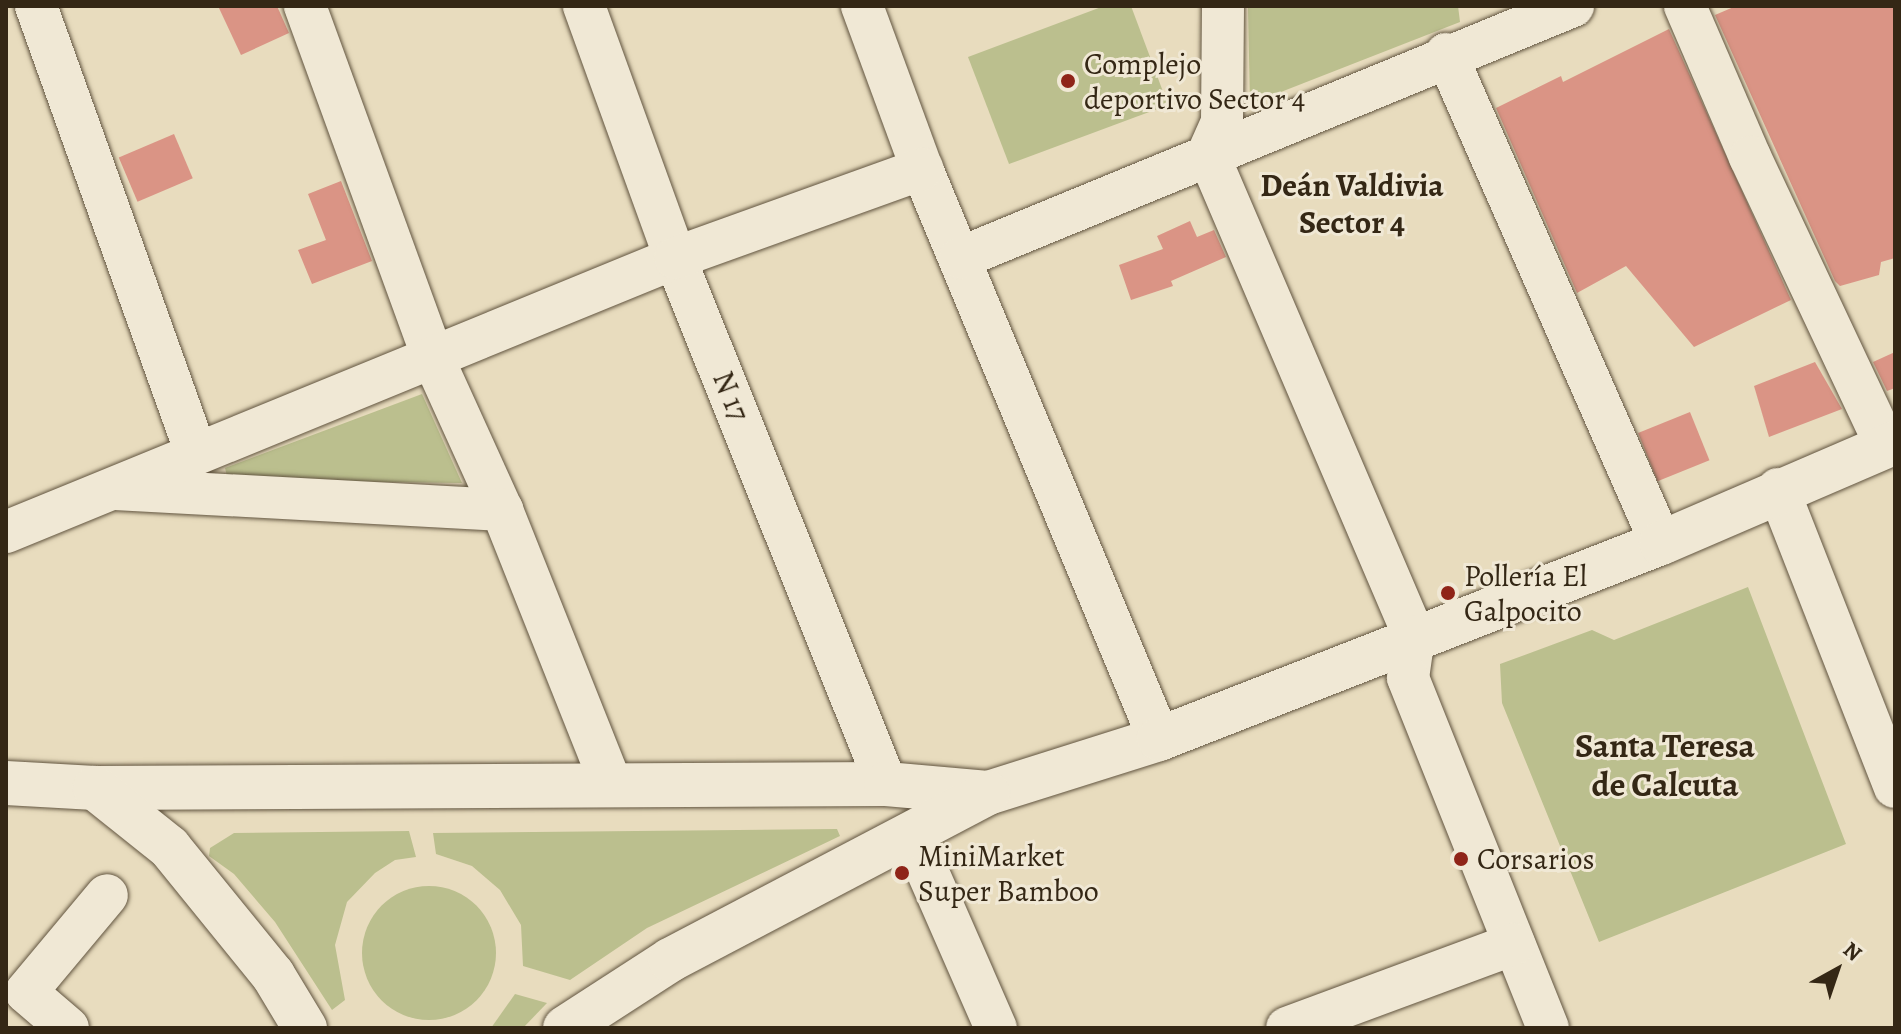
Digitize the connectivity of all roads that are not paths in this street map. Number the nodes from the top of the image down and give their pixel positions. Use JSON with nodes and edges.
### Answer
{"nodes":[{"id":1,"x":36,"y":6,"type":"edge"},
{"id":2,"x":305,"y":6,"type":"edge"},
{"id":3,"x":584,"y":6,"type":"edge"},
{"id":4,"x":862,"y":6,"type":"edge"},
{"id":5,"x":1223,"y":6,"type":"edge"},
{"id":6,"x":1573,"y":6,"type":"edge"},
{"id":7,"x":1685,"y":6,"type":"edge"},
{"id":8,"x":1471,"y":35,"type":"edge"},
{"id":9,"x":1208,"y":154,"type":"junction"},
{"id":10,"x":922,"y":169,"type":"junction"},
{"id":11,"x":675,"y":258,"type":"junction"},
{"id":12,"x":960,"y":258,"type":"junction"},
{"id":13,"x":433,"y":358,"type":"junction"},
{"id":14,"x":1891,"y":444,"type":"edge"},
{"id":15,"x":195,"y":451,"type":"junction"},
{"id":16,"x":106,"y":488,"type":"junction"},
{"id":17,"x":1778,"y":489,"type":"junction"},
{"id":18,"x":502,"y":510,"type":"junction"},
{"id":19,"x":6,"y":532,"type":"edge"},
{"id":20,"x":1661,"y":543,"type":"junction"},
{"id":21,"x":1414,"y":636,"type":"junction"},
{"id":22,"x":1159,"y":739,"type":"junction"},
{"id":23,"x":10,"y":774,"type":"edge"},
{"id":24,"x":610,"y":782,"type":"junction"},
{"id":25,"x":886,"y":784,"type":"junction"},
{"id":26,"x":1895,"y":787,"type":"edge"},
{"id":27,"x":95,"y":788,"type":"junction"},
{"id":28,"x":988,"y":793,"type":"junction"},
{"id":29,"x":912,"y":836,"type":"junction"},
{"id":30,"x":107,"y":895,"type":"dead end"},
{"id":31,"x":1514,"y":944,"type":"junction"},
{"id":32,"x":68,"y":1028,"type":"edge"},
{"id":33,"x":305,"y":1028,"type":"edge"},
{"id":34,"x":565,"y":1028,"type":"edge"},
{"id":35,"x":996,"y":1028,"type":"edge"},
{"id":36,"x":1287,"y":1028,"type":"edge"},
{"id":37,"x":1548,"y":1028,"type":"edge"}],
"edges":[{"from":1,"to":15,"type":"street"},
{"from":2,"to":13,"type":"street"},
{"from":3,"to":11,"type":"street","name":"N 17"},
{"from":4,"to":10,"type":"street"},
{"from":5,"to":9,"type":"street"},
{"from":6,"to":8,"type":"street"},
{"from":7,"to":14,"type":"street"},
{"from":8,"to":9,"type":"street"},
{"from":8,"to":20,"type":"street"},
{"from":9,"to":12,"type":"street"},
{"from":9,"to":21,"type":"street"},
{"from":10,"to":11,"type":"street"},
{"from":10,"to":12,"type":"street"},
{"from":11,"to":13,"type":"street"},
{"from":11,"to":25,"type":"street","name":"N 17"},
{"from":12,"to":22,"type":"street"},
{"from":13,"to":15,"type":"street"},
{"from":13,"to":18,"type":"street"},
{"from":14,"to":17,"type":"street"},
{"from":15,"to":16,"type":"street"},
{"from":16,"to":18,"type":"street"},
{"from":16,"to":19,"type":"street"},
{"from":17,"to":20,"type":"street"},
{"from":17,"to":26,"type":"street"},
{"from":18,"to":24,"type":"street"},
{"from":20,"to":21,"type":"street"},
{"from":21,"to":22,"type":"street"},
{"from":21,"to":31,"type":"street"},
{"from":22,"to":28,"type":"street"},
{"from":23,"to":27,"type":"street"},
{"from":24,"to":25,"type":"street"},
{"from":24,"to":27,"type":"street"},
{"from":25,"to":28,"type":"street"},
{"from":27,"to":33,"type":"street"},
{"from":28,"to":29,"type":"street"},
{"from":29,"to":34,"type":"street"},
{"from":29,"to":35,"type":"street"},
{"from":30,"to":32,"type":"street"},
{"from":31,"to":36,"type":"street"},
{"from":31,"to":37,"type":"street"}]}
